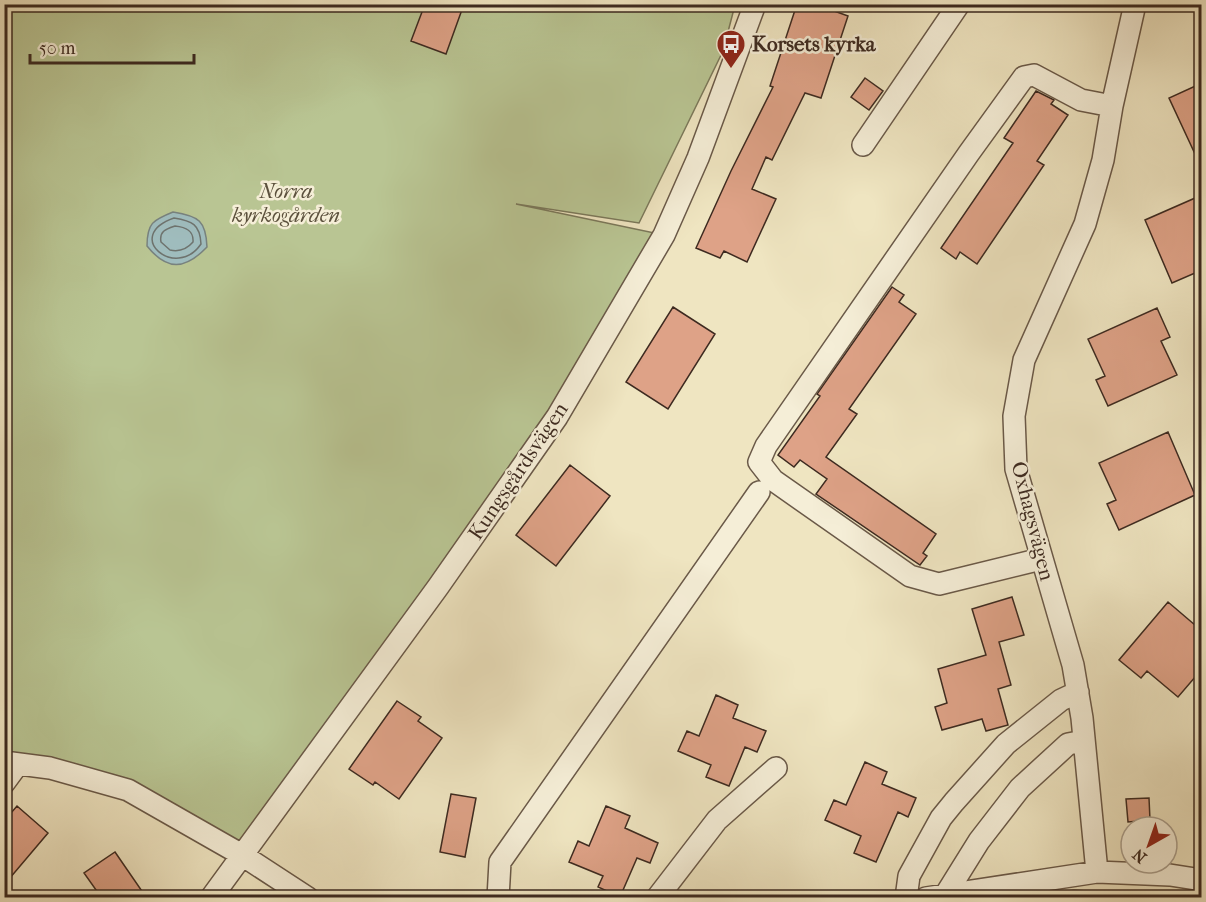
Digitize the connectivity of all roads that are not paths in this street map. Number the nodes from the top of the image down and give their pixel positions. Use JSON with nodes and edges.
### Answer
{"nodes":[{"id":1,"x":755,"y":4,"type":"edge"},
{"id":2,"x":959,"y":4,"type":"edge"},
{"id":3,"x":1135,"y":4,"type":"edge"},
{"id":4,"x":1112,"y":106,"type":"junction"},
{"id":5,"x":863,"y":144,"type":"dead end"},
{"id":6,"x":759,"y":492,"type":"dead end"},
{"id":7,"x":1041,"y":559,"type":"junction"},
{"id":8,"x":1078,"y":692,"type":"junction"},
{"id":9,"x":1084,"y":741,"type":"junction"},
{"id":10,"x":11,"y":763,"type":"edge"},
{"id":11,"x":776,"y":768,"type":"dead end"},
{"id":12,"x":4,"y":783,"type":"edge"},
{"id":13,"x":242,"y":855,"type":"junction"},
{"id":14,"x":1097,"y":872,"type":"junction"},
{"id":15,"x":1202,"y":880,"type":"edge"},
{"id":16,"x":936,"y":896,"type":"edge"},
{"id":17,"x":211,"y":897,"type":"edge"},
{"id":18,"x":308,"y":897,"type":"edge"},
{"id":19,"x":498,"y":897,"type":"edge"},
{"id":20,"x":657,"y":897,"type":"edge"},
{"id":21,"x":906,"y":897,"type":"edge"}],
"edges":[{"from":1,"to":13,"type":"street","name":"Kungsgårdsvägen"},
{"from":2,"to":5,"type":"street"},
{"from":3,"to":4,"type":"street","name":"Oxhagsvägen"},
{"from":4,"to":7,"type":"street","name":"Oxhagsvägen"},
{"from":4,"to":7,"type":"street"},
{"from":6,"to":19,"type":"street"},
{"from":7,"to":8,"type":"street","name":"Oxhagsvägen"},
{"from":8,"to":9,"type":"street","name":"Oxhagsvägen"},
{"from":8,"to":21,"type":"street"},
{"from":9,"to":14,"type":"street","name":"Oxhagsvägen"},
{"from":9,"to":16,"type":"street"},
{"from":10,"to":12,"type":"street"},
{"from":10,"to":13,"type":"street"},
{"from":11,"to":20,"type":"street"},
{"from":13,"to":17,"type":"street","name":"Kungsgårdsvägen"},
{"from":13,"to":18,"type":"street"},
{"from":14,"to":15,"type":"street"},
{"from":14,"to":16,"type":"street"}]}
